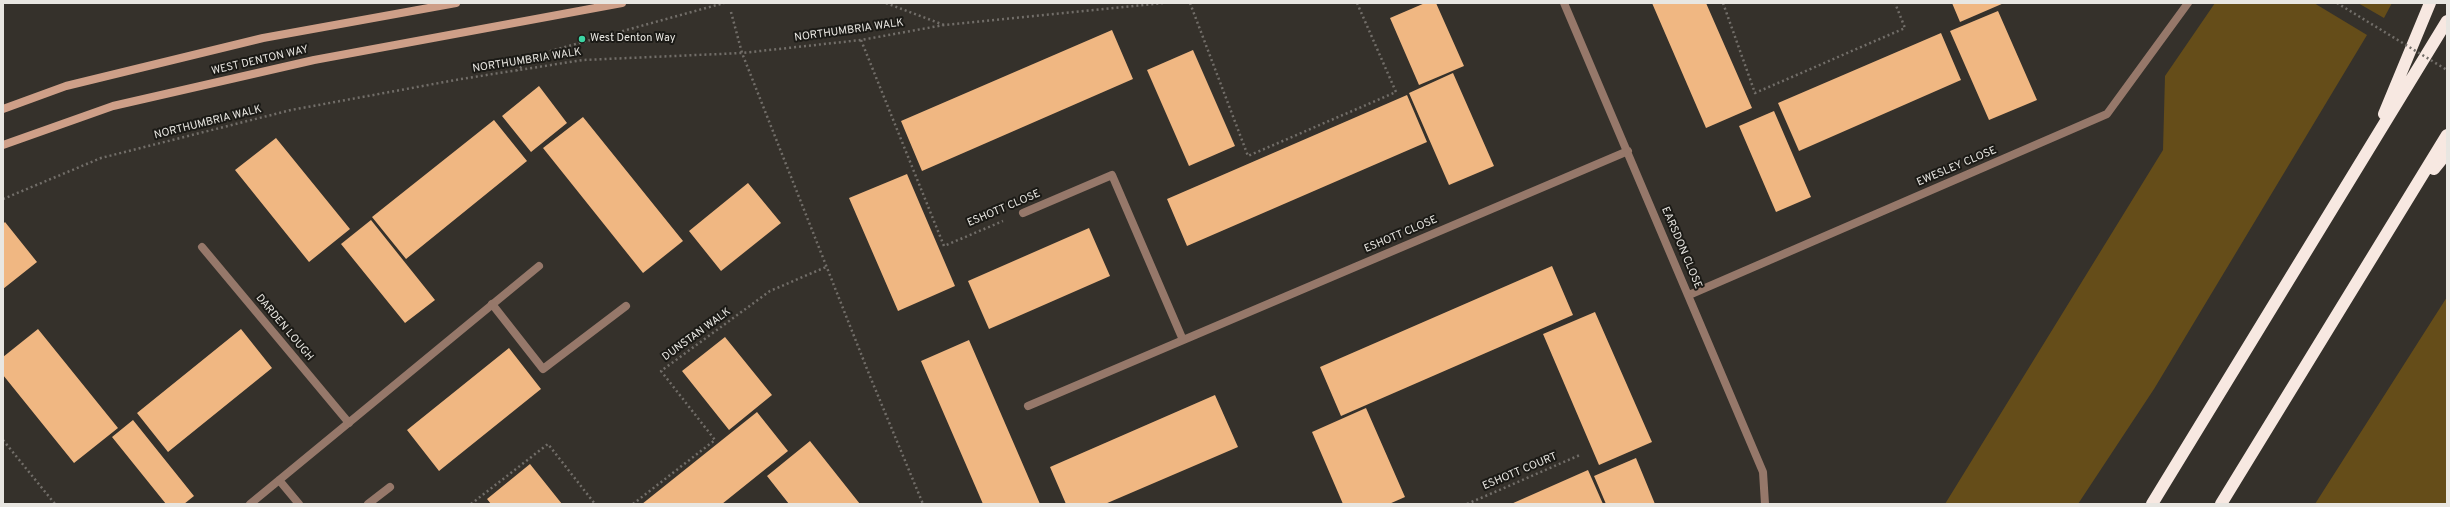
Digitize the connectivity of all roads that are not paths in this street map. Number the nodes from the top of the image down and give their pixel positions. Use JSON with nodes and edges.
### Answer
{"nodes":[{"id":1,"x":456,"y":3,"type":"edge"},
{"id":2,"x":622,"y":3,"type":"edge"},
{"id":3,"x":1564,"y":3,"type":"edge"},
{"id":4,"x":2188,"y":3,"type":"edge"},
{"id":5,"x":2430,"y":3,"type":"edge"},
{"id":6,"x":2447,"y":21,"type":"edge"},
{"id":7,"x":3,"y":109,"type":"edge"},
{"id":8,"x":2447,"y":135,"type":"edge"},
{"id":9,"x":3,"y":145,"type":"edge"},
{"id":10,"x":1628,"y":151,"type":"junction"},
{"id":11,"x":2369,"y":152,"type":"junction"},
{"id":12,"x":2447,"y":153,"type":"edge"},
{"id":13,"x":2408,"y":201,"type":"junction"},
{"id":14,"x":1023,"y":213,"type":"road end"},
{"id":15,"x":202,"y":247,"type":"dead end"},
{"id":16,"x":538,"y":266,"type":"dead end"},
{"id":17,"x":1689,"y":295,"type":"junction"},
{"id":18,"x":492,"y":304,"type":"junction"},
{"id":19,"x":626,"y":306,"type":"dead end"},
{"id":20,"x":1182,"y":340,"type":"junction"},
{"id":21,"x":1028,"y":406,"type":"dead end"},
{"id":22,"x":349,"y":423,"type":"junction"},
{"id":23,"x":279,"y":480,"type":"junction"},
{"id":24,"x":390,"y":487,"type":"dead end"},
{"id":25,"x":250,"y":504,"type":"edge"},
{"id":26,"x":299,"y":504,"type":"edge"},
{"id":27,"x":368,"y":504,"type":"edge"},
{"id":28,"x":1765,"y":504,"type":"edge"},
{"id":29,"x":2152,"y":504,"type":"edge"},
{"id":30,"x":2221,"y":504,"type":"edge"}],
"edges":[{"from":1,"to":7,"type":"street","name":"WEST DENTON WAY"},
{"from":2,"to":9,"type":"street","name":"WEST DENTON WAY"},
{"from":3,"to":10,"type":"street","name":"EARSDON CLOSE"},
{"from":4,"to":17,"type":"street","name":"EWESLEY CLOSE"},
{"from":5,"to":11,"type":"highway"},
{"from":6,"to":11,"type":"highway"},
{"from":8,"to":13,"type":"highway"},
{"from":10,"to":17,"type":"street","name":"EARSDON CLOSE"},
{"from":10,"to":20,"type":"street","name":"ESHOTT CLOSE"},
{"from":11,"to":29,"type":"highway"},
{"from":12,"to":13,"type":"highway"},
{"from":13,"to":30,"type":"highway"},
{"from":14,"to":20,"type":"street","name":"ESHOTT CLOSE"},
{"from":15,"to":22,"type":"street","name":"DARDEN LOUGH"},
{"from":16,"to":18,"type":"street"},
{"from":17,"to":28,"type":"street","name":"EARSDON CLOSE"},
{"from":18,"to":19,"type":"street"},
{"from":18,"to":22,"type":"street"},
{"from":20,"to":21,"type":"street","name":"ESHOTT CLOSE"},
{"from":22,"to":23,"type":"street"},
{"from":23,"to":25,"type":"street"},
{"from":23,"to":26,"type":"street"},
{"from":24,"to":27,"type":"street"}]}
